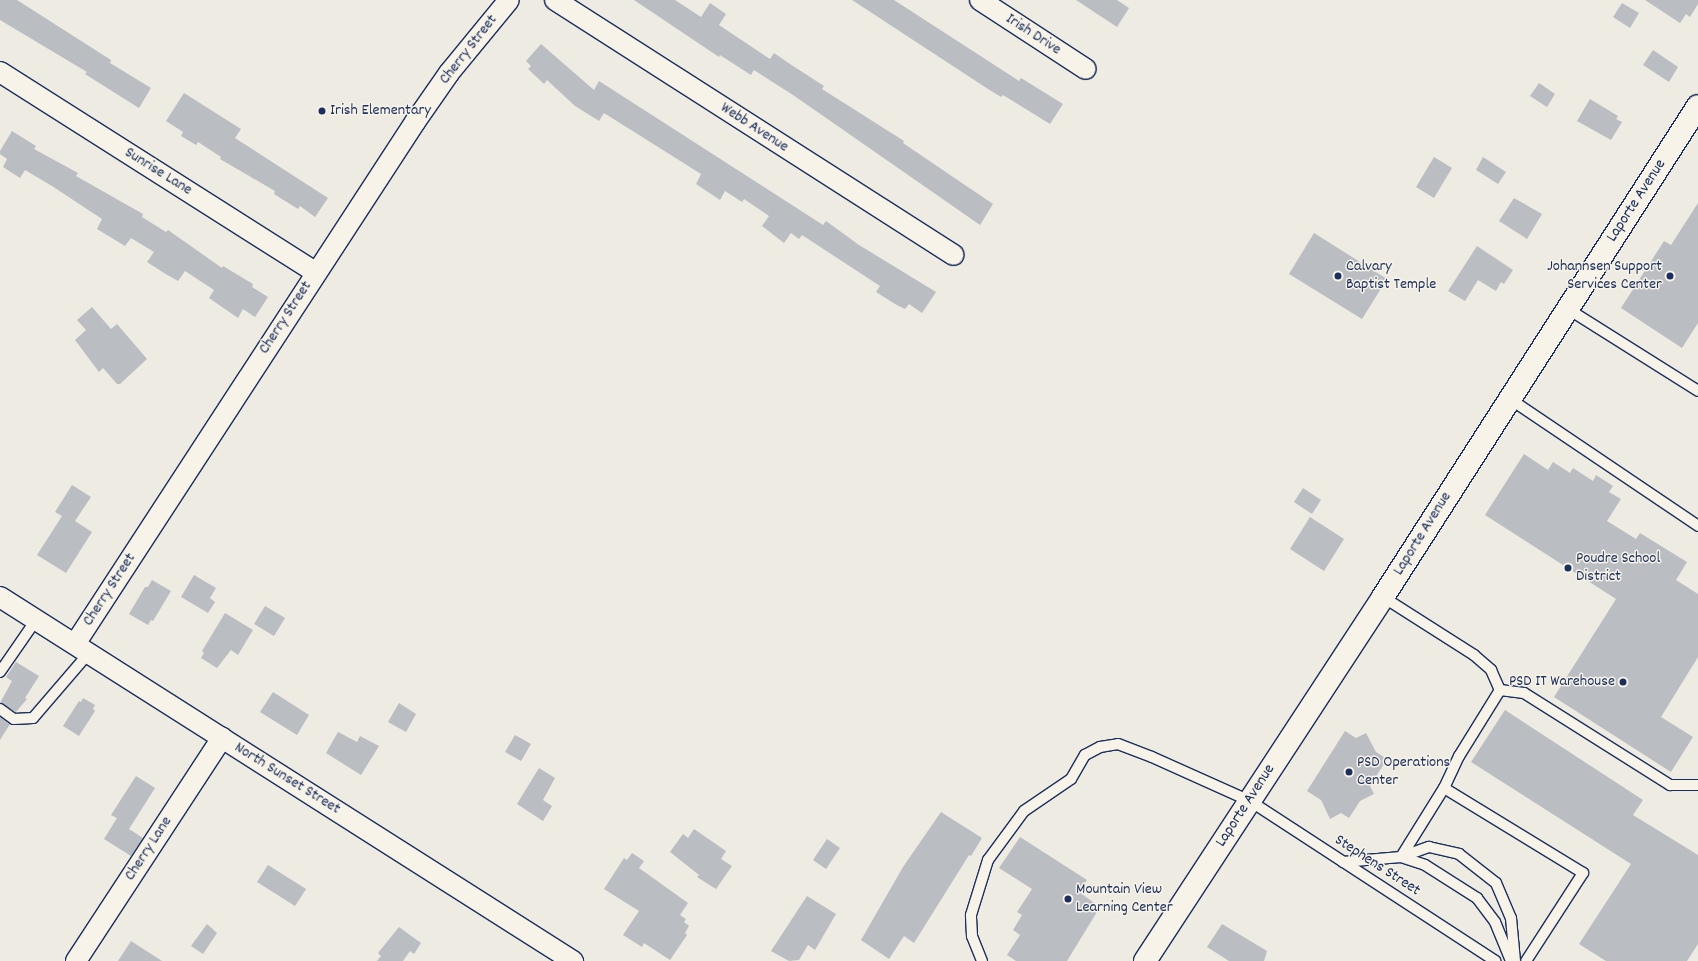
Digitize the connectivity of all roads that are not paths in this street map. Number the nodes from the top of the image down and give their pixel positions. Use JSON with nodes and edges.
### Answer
{"nodes":[{"id":1,"x":509,"y":0,"type":"edge"},
{"id":2,"x":555,"y":0,"type":"edge"},
{"id":3,"x":980,"y":0,"type":"edge"},
{"id":4,"x":1086,"y":69,"type":"dead end"},
{"id":5,"x":0,"y":72,"type":"edge"},
{"id":6,"x":1698,"y":106,"type":"edge"},
{"id":7,"x":953,"y":255,"type":"dead end"},
{"id":8,"x":315,"y":272,"type":"junction"},
{"id":9,"x":1568,"y":309,"type":"junction"},
{"id":10,"x":1698,"y":391,"type":"edge"},
{"id":11,"x":1510,"y":399,"type":"junction"},
{"id":12,"x":1698,"y":526,"type":"edge"},
{"id":13,"x":0,"y":597,"type":"edge"},
{"id":14,"x":1383,"y":597,"type":"junction"},
{"id":15,"x":36,"y":620,"type":"junction"},
{"id":16,"x":82,"y":649,"type":"junction"},
{"id":17,"x":0,"y":672,"type":"edge"},
{"id":18,"x":1500,"y":690,"type":"junction"},
{"id":19,"x":0,"y":709,"type":"edge"},
{"id":20,"x":222,"y":738,"type":"junction"},
{"id":21,"x":1698,"y":785,"type":"edge"},
{"id":22,"x":1444,"y":788,"type":"junction"},
{"id":23,"x":1250,"y":801,"type":"junction"},
{"id":24,"x":1401,"y":858,"type":"junction"},
{"id":25,"x":1343,"y":862,"type":"junction"},
{"id":26,"x":1489,"y":959,"type":"edge"},
{"id":27,"x":76,"y":961,"type":"edge"},
{"id":28,"x":573,"y":961,"type":"edge"},
{"id":29,"x":982,"y":961,"type":"edge"},
{"id":30,"x":1145,"y":961,"type":"edge"},
{"id":31,"x":1511,"y":961,"type":"edge"},
{"id":32,"x":1516,"y":961,"type":"edge"},
{"id":33,"x":1526,"y":961,"type":"edge"}],
"edges":[{"from":1,"to":8,"type":"street","name":"Cherry Street"},
{"from":2,"to":7,"type":"street","name":"Webb Avenue"},
{"from":3,"to":4,"type":"street","name":"Irish Drive"},
{"from":5,"to":8,"type":"street","name":"Sunrise Lane"},
{"from":6,"to":9,"type":"street","name":"Laporte Avenue"},
{"from":8,"to":16,"type":"street","name":"Cherry Street"},
{"from":9,"to":10,"type":"lane"},
{"from":9,"to":11,"type":"street","name":"Laporte Avenue"},
{"from":11,"to":12,"type":"lane"},
{"from":11,"to":14,"type":"street","name":"Laporte Avenue"},
{"from":13,"to":15,"type":"street","name":"North Sunset Street"},
{"from":14,"to":18,"type":"lane"},
{"from":14,"to":23,"type":"street","name":"Laporte Avenue"},
{"from":15,"to":16,"type":"street","name":"North Sunset Street"},
{"from":15,"to":17,"type":"lane"},
{"from":16,"to":19,"type":"lane"},
{"from":16,"to":20,"type":"street","name":"North Sunset Street"},
{"from":18,"to":21,"type":"lane"},
{"from":18,"to":22,"type":"lane"},
{"from":20,"to":27,"type":"street","name":"Cherry Lane"},
{"from":20,"to":28,"type":"street","name":"North Sunset Street"},
{"from":22,"to":24,"type":"lane"},
{"from":22,"to":33,"type":"lane"},
{"from":23,"to":25,"type":"lane","name":"Stephens Street"},
{"from":23,"to":29,"type":"lane","name":"Stephens Street"},
{"from":23,"to":30,"type":"street","name":"Laporte Avenue"},
{"from":24,"to":25,"type":"lane"},
{"from":24,"to":31,"type":"lane"},
{"from":24,"to":32,"type":"lane"},
{"from":25,"to":26,"type":"lane","name":"Stephens Street"}]}
